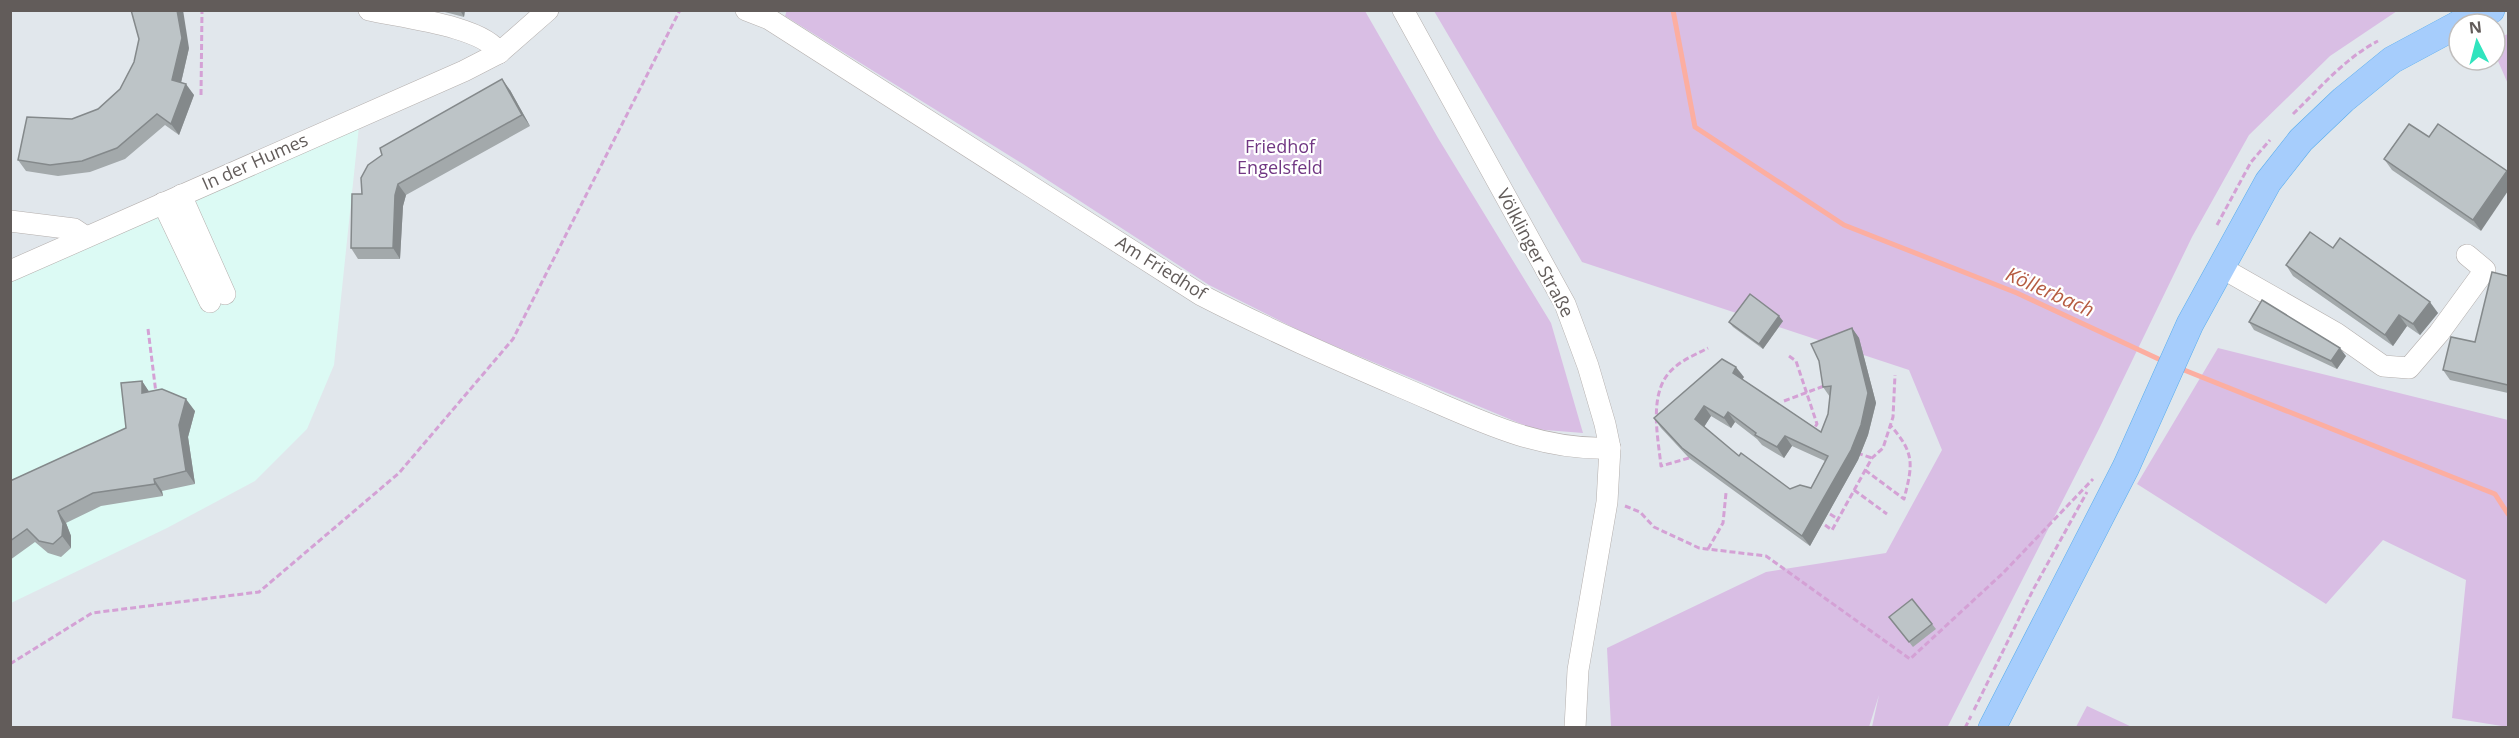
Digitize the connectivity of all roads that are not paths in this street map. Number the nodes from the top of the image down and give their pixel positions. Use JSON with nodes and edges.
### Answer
{"nodes":[{"id":1,"x":369,"y":10,"type":"edge"},
{"id":2,"x":548,"y":10,"type":"edge"},
{"id":3,"x":746,"y":10,"type":"edge"},
{"id":4,"x":1403,"y":10,"type":"edge"},
{"id":5,"x":2447,"y":30,"type":"edge"},
{"id":6,"x":499,"y":53,"type":"junction"},
{"id":7,"x":172,"y":199,"type":"junction"},
{"id":8,"x":10,"y":221,"type":"edge"},
{"id":9,"x":86,"y":237,"type":"junction"},
{"id":10,"x":2467,"y":255,"type":"dead end"},
{"id":11,"x":2222,"y":268,"type":"junction"},
{"id":12,"x":10,"y":271,"type":"edge"},
{"id":13,"x":218,"y":298,"type":"dead end"},
{"id":14,"x":1610,"y":448,"type":"junction"},
{"id":15,"x":1575,"y":728,"type":"edge"},
{"id":16,"x":1992,"y":728,"type":"edge"}],
"edges":[{"from":1,"to":6,"type":"street"},
{"from":2,"to":6,"type":"street","name":"In der Humes"},
{"from":3,"to":14,"type":"street","name":"Am Friedhof"},
{"from":4,"to":14,"type":"street","name":"Völklinger Straße"},
{"from":5,"to":11,"type":"main road"},
{"from":6,"to":7,"type":"street","name":"In der Humes"},
{"from":7,"to":9,"type":"street","name":"In der Humes"},
{"from":7,"to":13,"type":"street"},
{"from":8,"to":9,"type":"street"},
{"from":9,"to":12,"type":"street","name":"In der Humes"},
{"from":10,"to":11,"type":"street"},
{"from":11,"to":16,"type":"main road"},
{"from":14,"to":15,"type":"street","name":"Völklinger Straße"}]}
